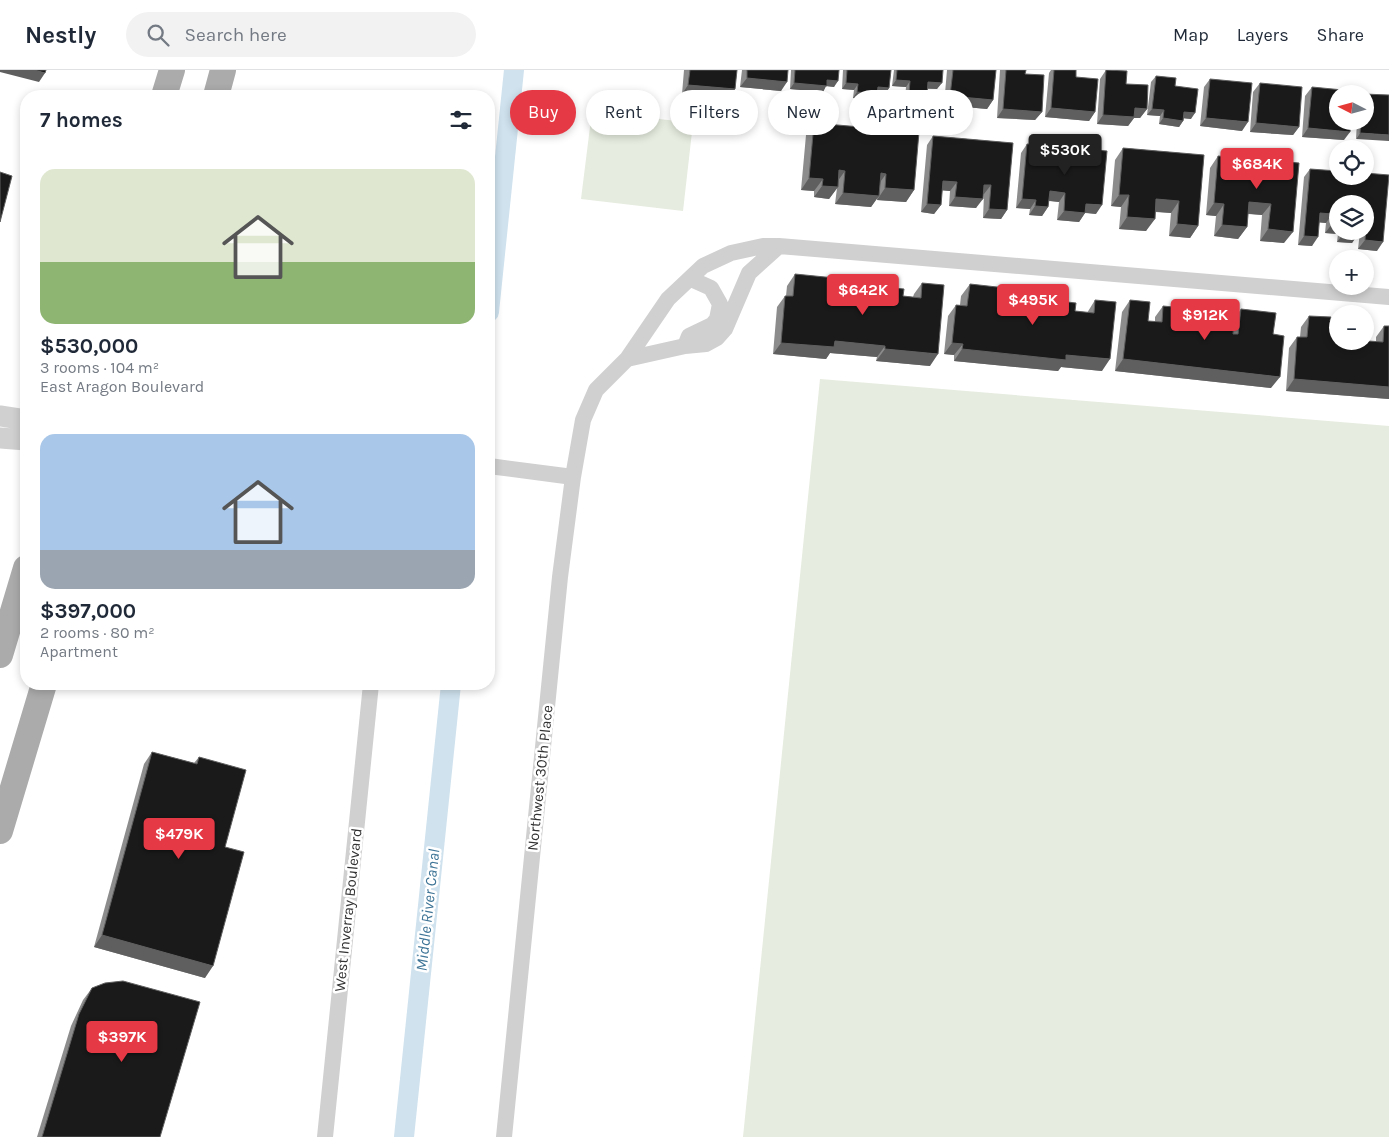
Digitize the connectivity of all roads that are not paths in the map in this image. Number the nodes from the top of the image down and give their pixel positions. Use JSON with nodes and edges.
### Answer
{"nodes":[{"id":1,"x":172,"y":70,"type":"edge"},
{"id":2,"x":223,"y":70,"type":"edge"},
{"id":3,"x":166,"y":90,"type":"edge"},
{"id":4,"x":218,"y":90,"type":"edge"},
{"id":5,"x":778,"y":246,"type":"junction"},
{"id":6,"x":691,"y":279,"type":"junction"},
{"id":7,"x":1389,"y":297,"type":"edge"},
{"id":8,"x":685,"y":346,"type":"junction"},
{"id":9,"x":627,"y":359,"type":"junction"},
{"id":10,"x":0,"y":416,"type":"edge"},
{"id":11,"x":20,"y":419,"type":"edge"},
{"id":12,"x":0,"y":438,"type":"edge"},
{"id":13,"x":20,"y":440,"type":"edge"},
{"id":14,"x":495,"y":467,"type":"edge"},
{"id":15,"x":573,"y":476,"type":"junction"},
{"id":16,"x":20,"y":588,"type":"edge"},
{"id":17,"x":0,"y":655,"type":"edge"},
{"id":18,"x":42,"y":690,"type":"edge"},
{"id":19,"x":370,"y":690,"type":"edge"},
{"id":20,"x":0,"y":831,"type":"edge"},
{"id":21,"x":325,"y":1137,"type":"edge"},
{"id":22,"x":504,"y":1137,"type":"edge"}],
"edges":[{"from":1,"to":3,"type":"main road"},
{"from":2,"to":4,"type":"main road"},
{"from":5,"to":6,"type":"street","name":"Northwest 30th Place"},
{"from":5,"to":7,"type":"street","name":"Northwest 30th Place"},
{"from":5,"to":8,"type":"street"},
{"from":6,"to":8,"type":"street"},
{"from":6,"to":9,"type":"street","name":"Northwest 30th Place"},
{"from":8,"to":9,"type":"street"},
{"from":9,"to":15,"type":"street","name":"Northwest 30th Place"},
{"from":10,"to":11,"type":"street"},
{"from":12,"to":13,"type":"street"},
{"from":14,"to":15,"type":"street"},
{"from":15,"to":22,"type":"street","name":"Northwest 30th Place"},
{"from":16,"to":17,"type":"main road"},
{"from":18,"to":20,"type":"main road"},
{"from":19,"to":21,"type":"street","name":"West Inverray Boulevard"}]}
